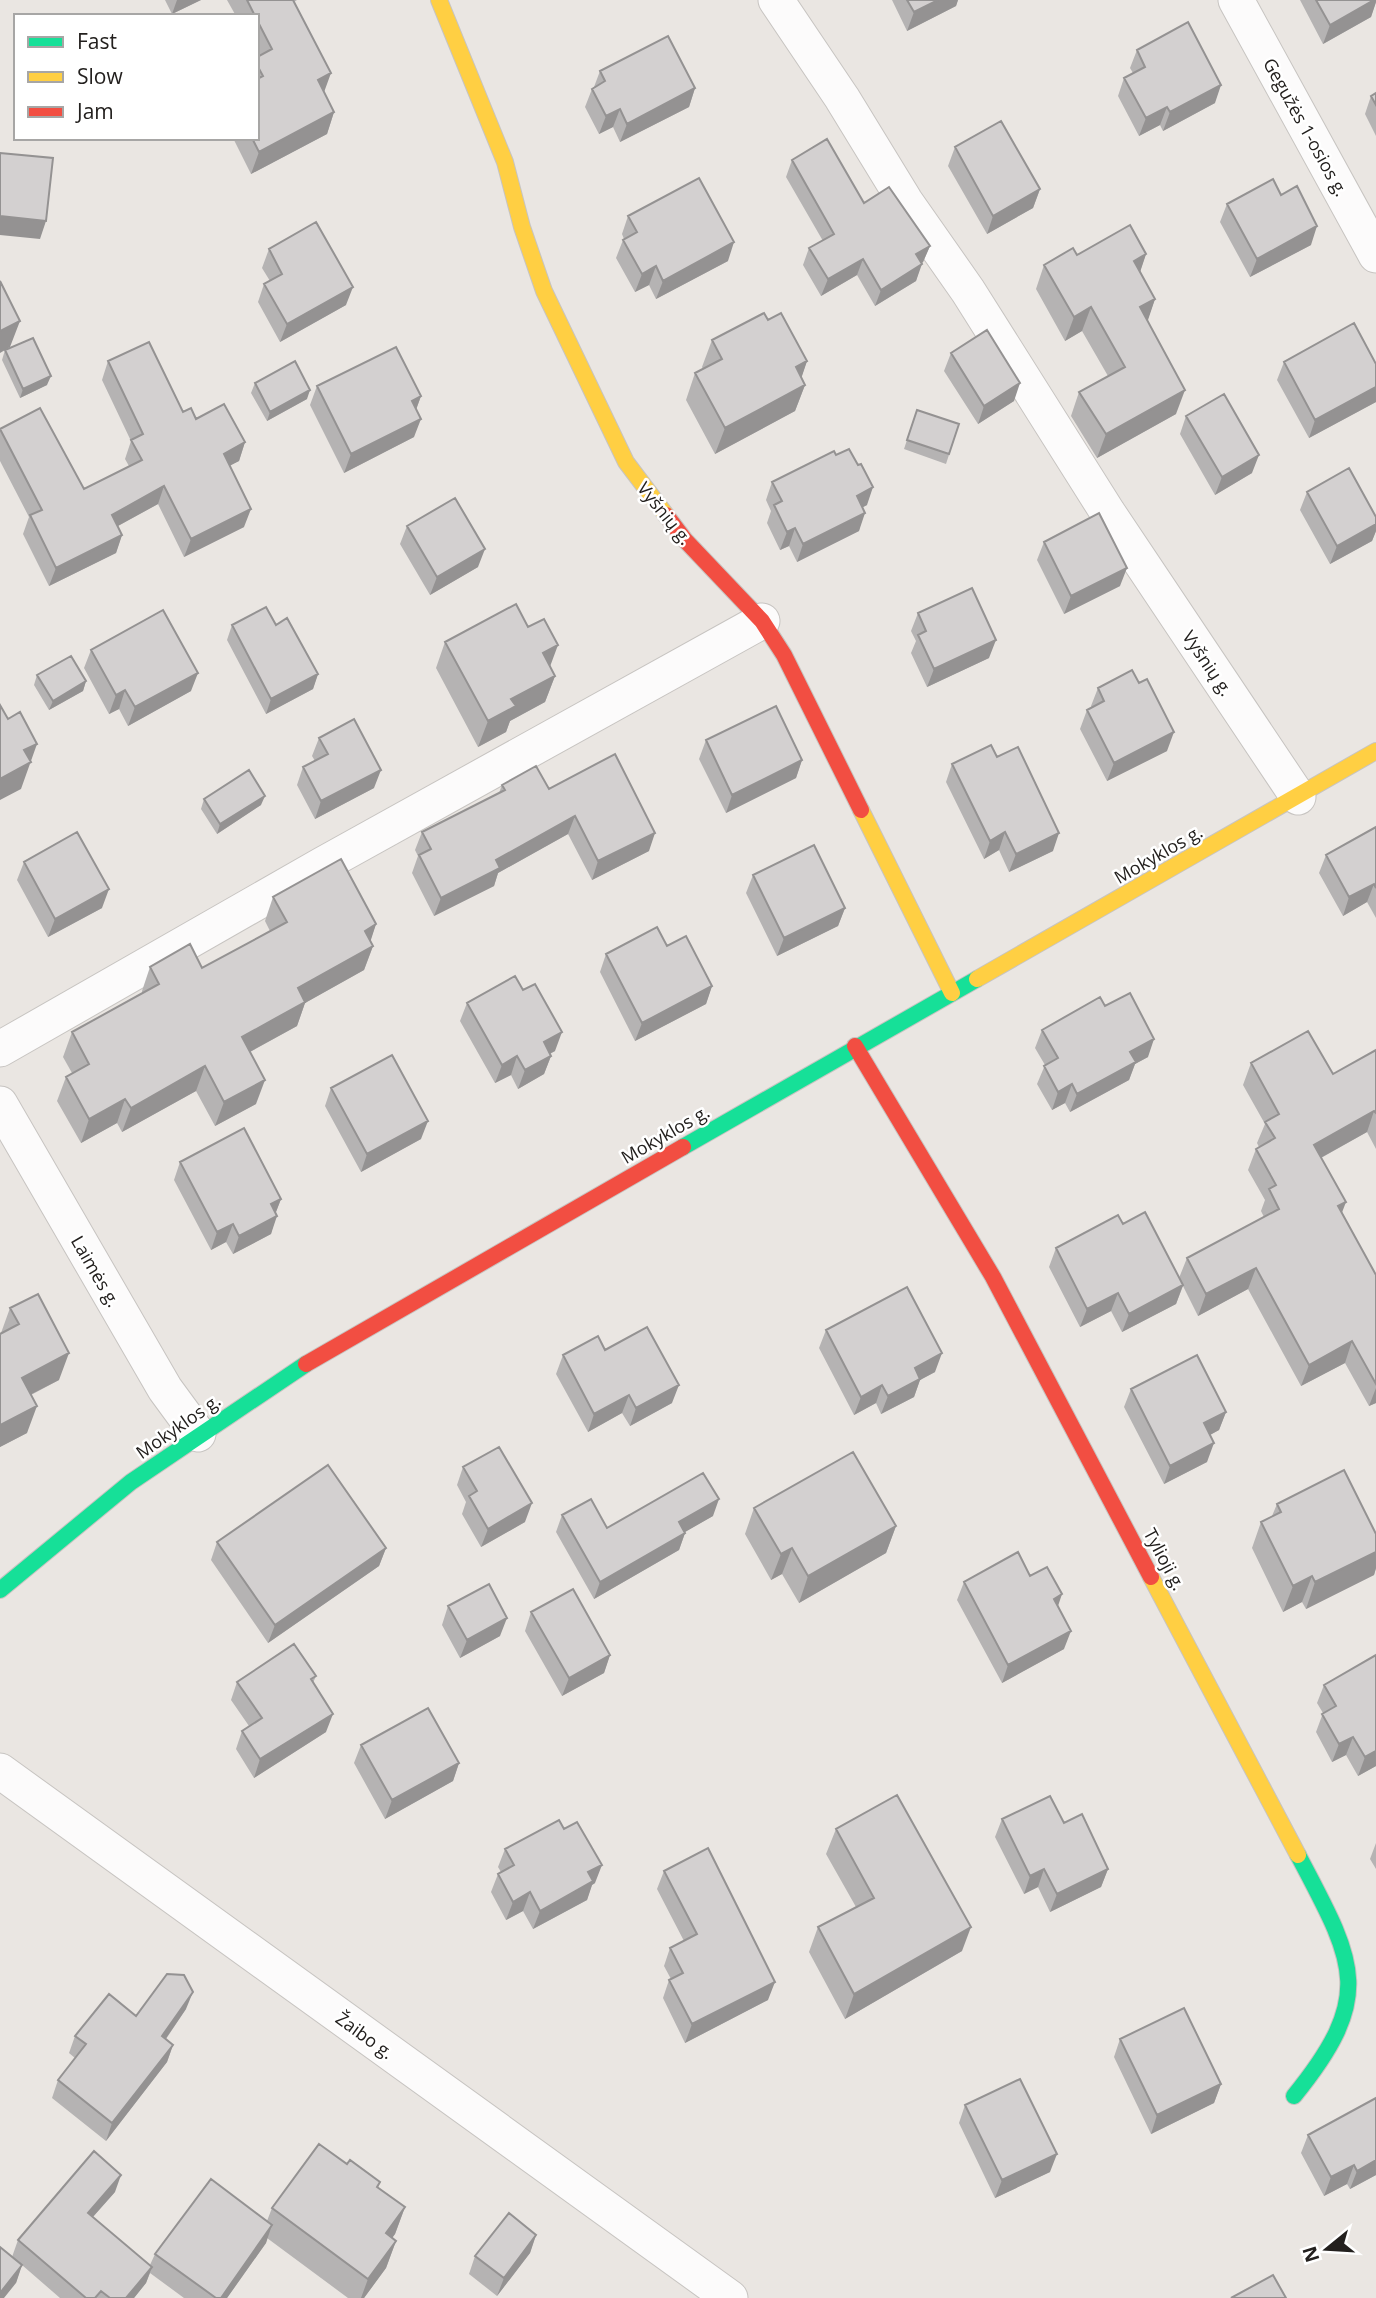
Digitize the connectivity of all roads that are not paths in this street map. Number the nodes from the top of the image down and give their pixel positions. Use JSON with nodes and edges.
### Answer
{"nodes":[{"id":1,"x":439,"y":0,"type":"edge"},
{"id":2,"x":776,"y":0,"type":"edge"},
{"id":3,"x":1236,"y":0,"type":"edge"},
{"id":4,"x":1376,"y":255,"type":"edge"},
{"id":5,"x":762,"y":621,"type":"junction"},
{"id":6,"x":1376,"y":751,"type":"edge"},
{"id":7,"x":1298,"y":797,"type":"junction"},
{"id":8,"x":952,"y":993,"type":"junction"},
{"id":9,"x":855,"y":1046,"type":"junction"},
{"id":10,"x":0,"y":1049,"type":"edge"},
{"id":11,"x":0,"y":1104,"type":"edge"},
{"id":12,"x":198,"y":1434,"type":"junction"},
{"id":13,"x":0,"y":1590,"type":"edge"},
{"id":14,"x":0,"y":1771,"type":"edge"},
{"id":15,"x":1294,"y":2096,"type":"dead end"},
{"id":16,"x":730,"y":2298,"type":"edge"}],
"edges":[{"from":1,"to":5,"type":"street","name":"Vyšnių g."},
{"from":2,"to":7,"type":"street","name":"Vyšnių g."},
{"from":3,"to":4,"type":"street","name":"Gegužės 1-osios g."},
{"from":5,"to":8,"type":"street","name":"Vyšnių g."},
{"from":5,"to":10,"type":"street"},
{"from":6,"to":7,"type":"street","name":"Mokyklos g."},
{"from":7,"to":8,"type":"street","name":"Mokyklos g."},
{"from":8,"to":9,"type":"street","name":"Mokyklos g."},
{"from":9,"to":12,"type":"street","name":"Mokyklos g."},
{"from":9,"to":15,"type":"street","name":"Tylioji g."},
{"from":11,"to":12,"type":"street","name":"Laimės g."},
{"from":12,"to":13,"type":"street","name":"Mokyklos g."},
{"from":14,"to":16,"type":"street","name":"Žaibo g."}]}
